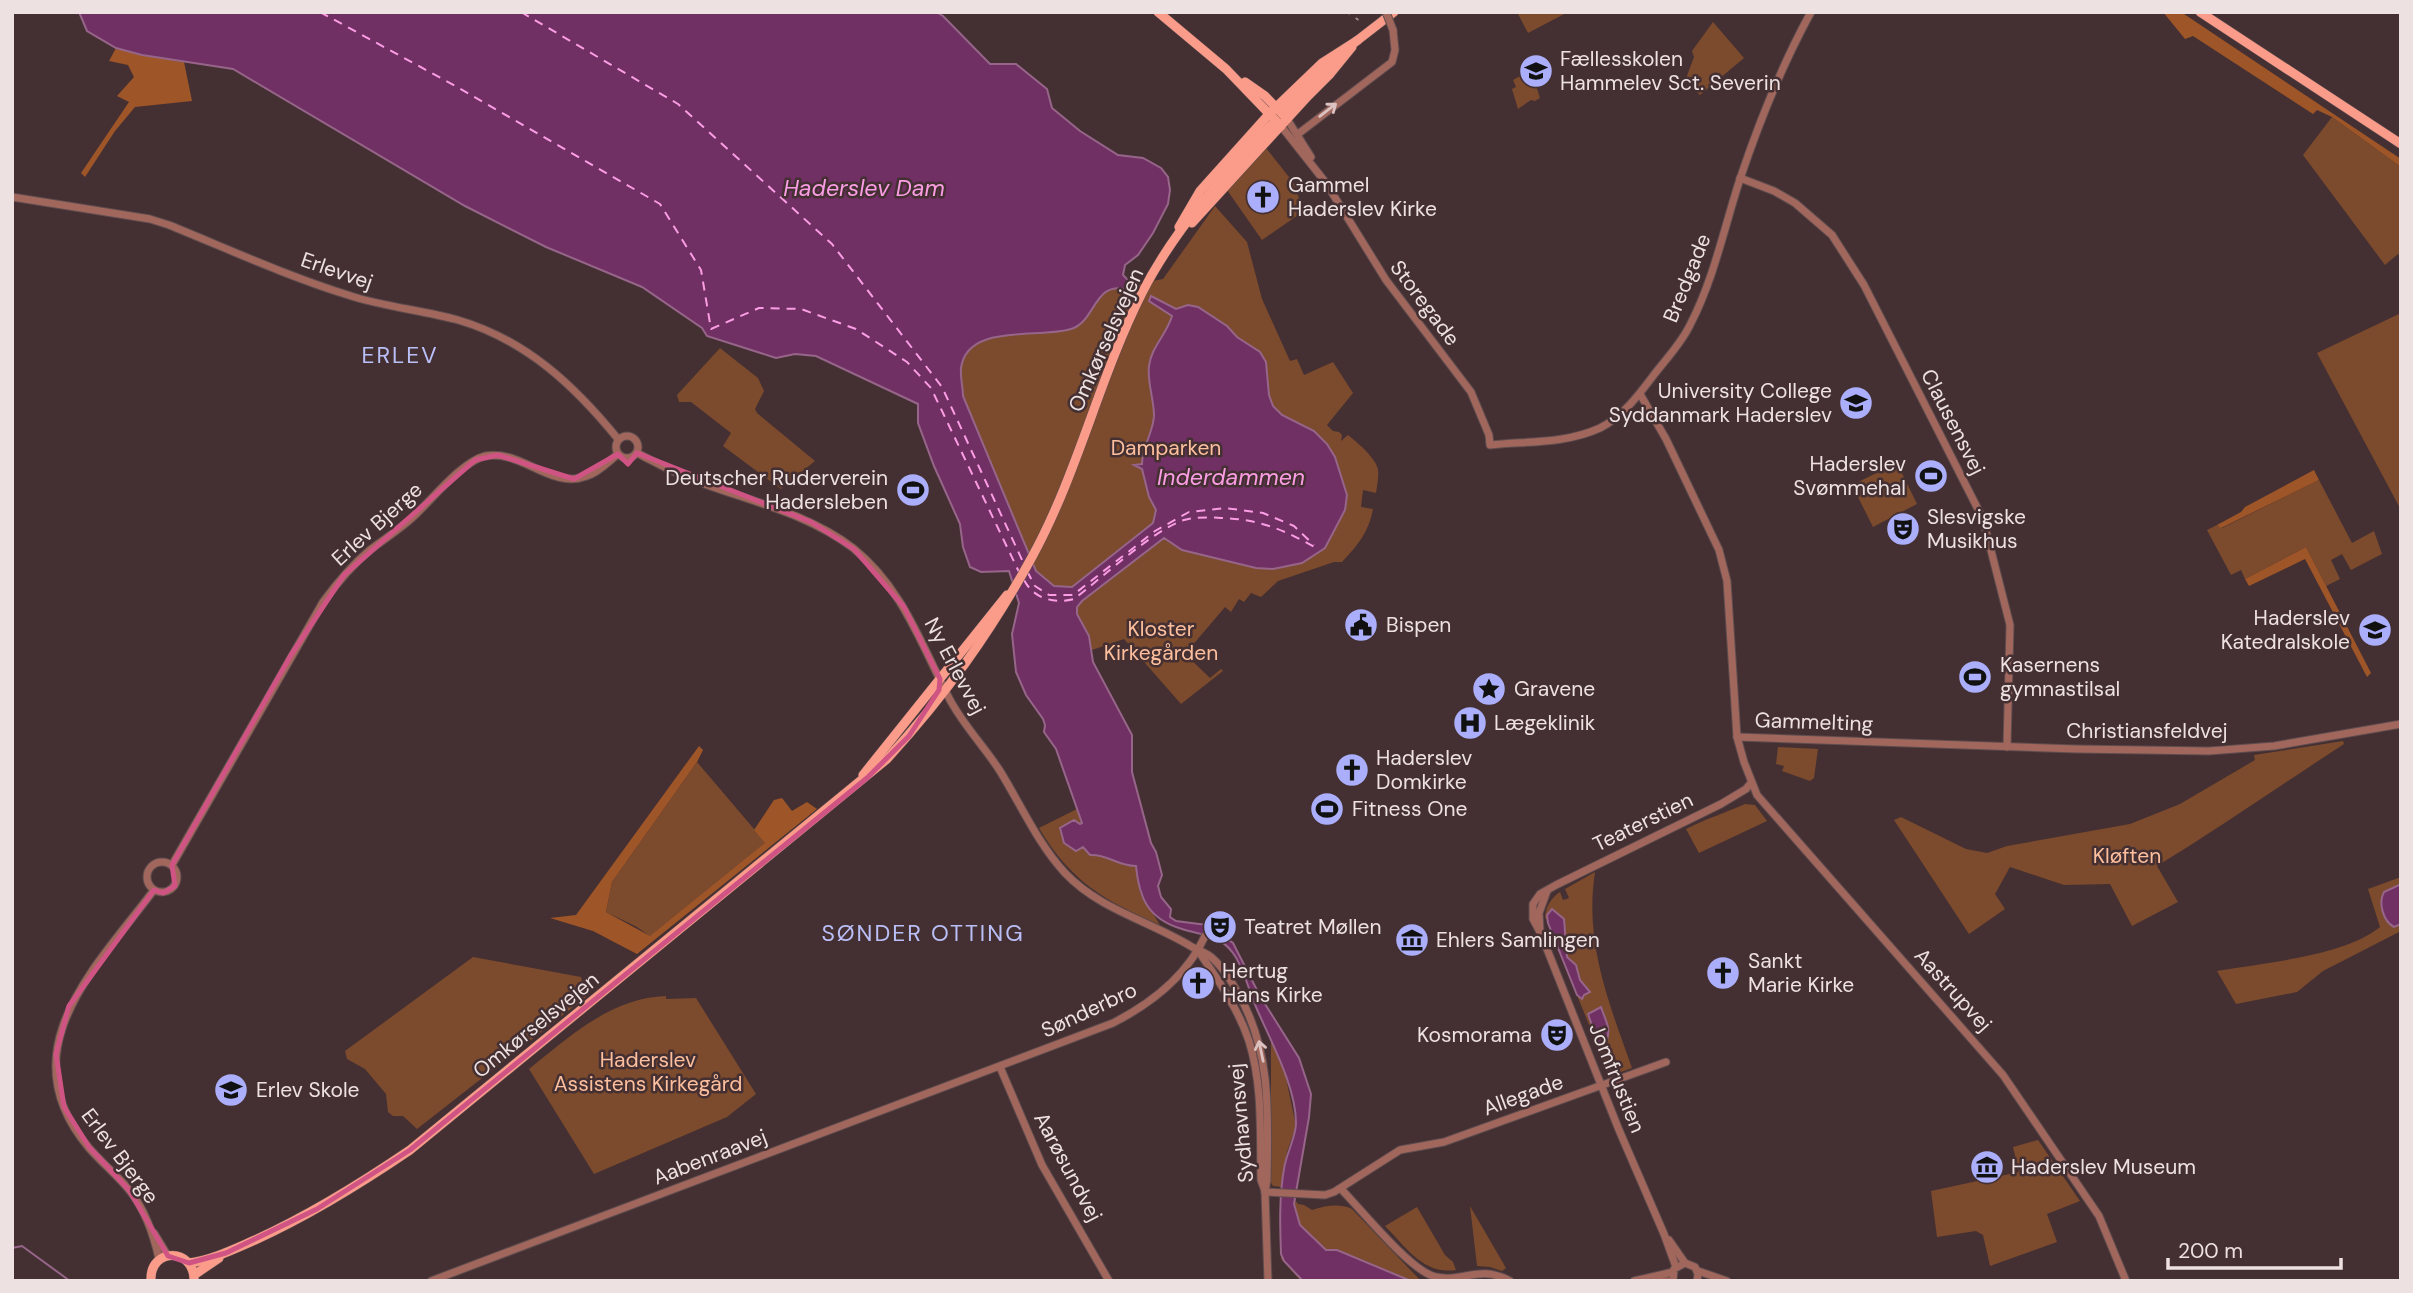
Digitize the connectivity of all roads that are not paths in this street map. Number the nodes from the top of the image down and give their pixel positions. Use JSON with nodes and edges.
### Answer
{"nodes":[{"id":1,"x":1158,"y":12,"type":"edge"},
{"id":2,"x":1386,"y":12,"type":"edge"},
{"id":3,"x":1394,"y":12,"type":"edge"},
{"id":4,"x":1811,"y":12,"type":"edge"},
{"id":5,"x":2200,"y":12,"type":"edge"},
{"id":6,"x":1358,"y":40,"type":"junction"},
{"id":7,"x":1226,"y":69,"type":"junction"},
{"id":8,"x":1286,"y":109,"type":"dead end"},
{"id":9,"x":1273,"y":110,"type":"junction"},
{"id":10,"x":1281,"y":123,"type":"junction"},
{"id":11,"x":1298,"y":134,"type":"junction"},
{"id":12,"x":2401,"y":145,"type":"edge"},
{"id":13,"x":1311,"y":157,"type":"junction"},
{"id":14,"x":1740,"y":178,"type":"junction"},
{"id":15,"x":1326,"y":183,"type":"junction"},
{"id":16,"x":12,"y":197,"type":"edge"},
{"id":17,"x":1167,"y":251,"type":"junction"},
{"id":18,"x":1640,"y":394,"type":"junction"},
{"id":19,"x":618,"y":439,"type":"junction"},
{"id":20,"x":1490,"y":445,"type":"joint"},
{"id":21,"x":637,"y":453,"type":"junction"},
{"id":22,"x":618,"y":454,"type":"junction"},
{"id":23,"x":1011,"y":592,"type":"junction"},
{"id":24,"x":977,"y":631,"type":"junction"},
{"id":25,"x":940,"y":679,"type":"junction"},
{"id":26,"x":946,"y":692,"type":"junction"},
{"id":27,"x":2401,"y":724,"type":"edge"},
{"id":28,"x":909,"y":736,"type":"junction"},
{"id":29,"x":1737,"y":737,"type":"junction"},
{"id":30,"x":1891,"y":743,"type":"joint"},
{"id":31,"x":2007,"y":747,"type":"junction"},
{"id":32,"x":1751,"y":783,"type":"junction"},
{"id":33,"x":848,"y":793,"type":"junction"},
{"id":34,"x":172,"y":865,"type":"junction"},
{"id":35,"x":154,"y":890,"type":"junction"},
{"id":36,"x":1548,"y":890,"type":"joint"},
{"id":37,"x":1205,"y":936,"type":"dead end"},
{"id":38,"x":1199,"y":951,"type":"junction"},
{"id":39,"x":1666,"y":1062,"type":"dead end"},
{"id":40,"x":1000,"y":1067,"type":"junction"},
{"id":41,"x":1601,"y":1086,"type":"junction"},
{"id":42,"x":1341,"y":1189,"type":"junction"},
{"id":43,"x":1265,"y":1192,"type":"junction"},
{"id":44,"x":1664,"y":1234,"type":"junction"},
{"id":45,"x":226,"y":1253,"type":"junction"},
{"id":46,"x":164,"y":1258,"type":"junction"},
{"id":47,"x":1685,"y":1262,"type":"junction"},
{"id":48,"x":189,"y":1263,"type":"junction"},
{"id":49,"x":1698,"y":1271,"type":"junction"},
{"id":50,"x":1672,"y":1275,"type":"edge"},
{"id":51,"x":194,"y":1278,"type":"edge"},
{"id":52,"x":150,"y":1280,"type":"edge"},
{"id":53,"x":432,"y":1281,"type":"edge"},
{"id":54,"x":1109,"y":1281,"type":"edge"},
{"id":55,"x":1268,"y":1281,"type":"edge"},
{"id":56,"x":1510,"y":1281,"type":"edge"},
{"id":57,"x":1634,"y":1281,"type":"edge"},
{"id":58,"x":1660,"y":1281,"type":"edge"},
{"id":59,"x":1697,"y":1281,"type":"edge"},
{"id":60,"x":1727,"y":1281,"type":"edge"},
{"id":61,"x":2126,"y":1281,"type":"edge"}],
"edges":[{"from":1,"to":7,"type":"main road"},
{"from":11,"to":2,"type":"street","one_way":true,"bridge":true},
{"from":3,"to":6,"type":"main road"},
{"from":4,"to":14,"type":"street","name":"Bredgade"},
{"from":5,"to":12,"type":"main road"},
{"from":6,"to":8,"type":"main road"},
{"from":6,"to":9,"type":"main road"},
{"from":6,"to":10,"type":"main road"},
{"from":7,"to":9,"type":"main road"},
{"from":7,"to":9,"type":"main road"},
{"from":9,"to":10,"type":"main road"},
{"from":9,"to":17,"type":"main road"},
{"from":10,"to":11,"type":"street","name":"Storegade"},
{"from":10,"to":13,"type":"street"},
{"from":10,"to":15,"type":"street","name":"Storegade"},
{"from":10,"to":17,"type":"main road"},
{"from":11,"to":13,"type":"street","name":"Storegade"},
{"from":13,"to":15,"type":"street","name":"Storegade"},
{"from":14,"to":18,"type":"street","name":"Bredgade"},
{"from":14,"to":31,"type":"street","name":"Clausensvej"},
{"from":15,"to":20,"type":"street","name":"Storegade"},
{"from":16,"to":19,"type":"street","name":"Erlevvej"},
{"from":17,"to":23,"type":"main road","name":"Omkørselsvejen"},
{"from":18,"to":20,"type":"street","name":"Bredgade"},
{"from":18,"to":29,"type":"street","name":"Aastrupvej"},
{"from":19,"to":21,"type":"street"},
{"from":19,"to":22,"type":"street"},
{"from":21,"to":22,"type":"street"},
{"from":21,"to":25,"type":"street","name":"Ny Erlevvej"},
{"from":22,"to":34,"type":"street","name":"Erlev Bjerge"},
{"from":23,"to":24,"type":"main road","name":"Omkørselsvejen"},
{"from":23,"to":26,"type":"main road","name":"Omkørselsvejen"},
{"from":24,"to":25,"type":"main road","name":"Omkørselsvejen"},
{"from":24,"to":26,"type":"main road"},
{"from":25,"to":26,"type":"street","name":"Ny Erlevvej"},
{"from":25,"to":28,"type":"main road"},
{"from":25,"to":33,"type":"main road","name":"Omkørselsvejen"},
{"from":26,"to":28,"type":"main road","name":"Omkørselsvejen"},
{"from":26,"to":38,"type":"street","name":"Ny Erlevvej"},
{"from":27,"to":31,"type":"street","name":"Christiansfeldvej"},
{"from":28,"to":33,"type":"main road","name":"Omkørselsvejen"},
{"from":29,"to":30,"type":"street","name":"Gammelting"},
{"from":29,"to":32,"type":"street","name":"Aastrupvej"},
{"from":30,"to":31,"type":"street","name":"Christiansfeldvej"},
{"from":32,"to":36,"type":"street","name":"Teaterstien"},
{"from":32,"to":61,"type":"street","name":"Aastrupvej"},
{"from":33,"to":45,"type":"main road","name":"Omkørselsvejen"},
{"from":34,"to":35,"type":"street"},
{"from":34,"to":35,"type":"street"},
{"from":35,"to":46,"type":"street","name":"Erlev Bjerge"},
{"from":36,"to":41,"type":"street","name":"Jomfrustien"},
{"from":37,"to":38,"type":"street","name":"Sønderbro"},
{"from":38,"to":40,"type":"street","name":"Sønderbro"},
{"from":38,"to":43,"type":"street","name":"Sydhavnsvej"},
{"from":39,"to":41,"type":"street","name":"Allegade"},
{"from":40,"to":53,"type":"street","name":"Aabenraavej"},
{"from":40,"to":54,"type":"street","name":"Aarøsundvej"},
{"from":41,"to":42,"type":"street","name":"Allegade"},
{"from":41,"to":44,"type":"street","name":"Jomfrustien"},
{"from":42,"to":43,"type":"street"},
{"from":42,"to":56,"type":"street"},
{"from":43,"to":55,"type":"street","name":"Sydhavnsvej"},
{"from":44,"to":47,"type":"street","name":"Jomfrustien"},
{"from":44,"to":50,"type":"street","name":"Jomfrustien"},
{"from":45,"to":48,"type":"main road","name":"Omkørselsvejen"},
{"from":45,"to":51,"type":"main road","name":"Omkørselsvejen"},
{"from":46,"to":48,"type":"main road"},
{"from":46,"to":52,"type":"main road"},
{"from":47,"to":49,"type":"street","name":"Jomfrustien"},
{"from":47,"to":50,"type":"street"},
{"from":48,"to":51,"type":"main road"},
{"from":49,"to":59,"type":"street"},
{"from":49,"to":60,"type":"street","name":"Jomfrustien"},
{"from":50,"to":57,"type":"street"},
{"from":50,"to":58,"type":"street"}]}
